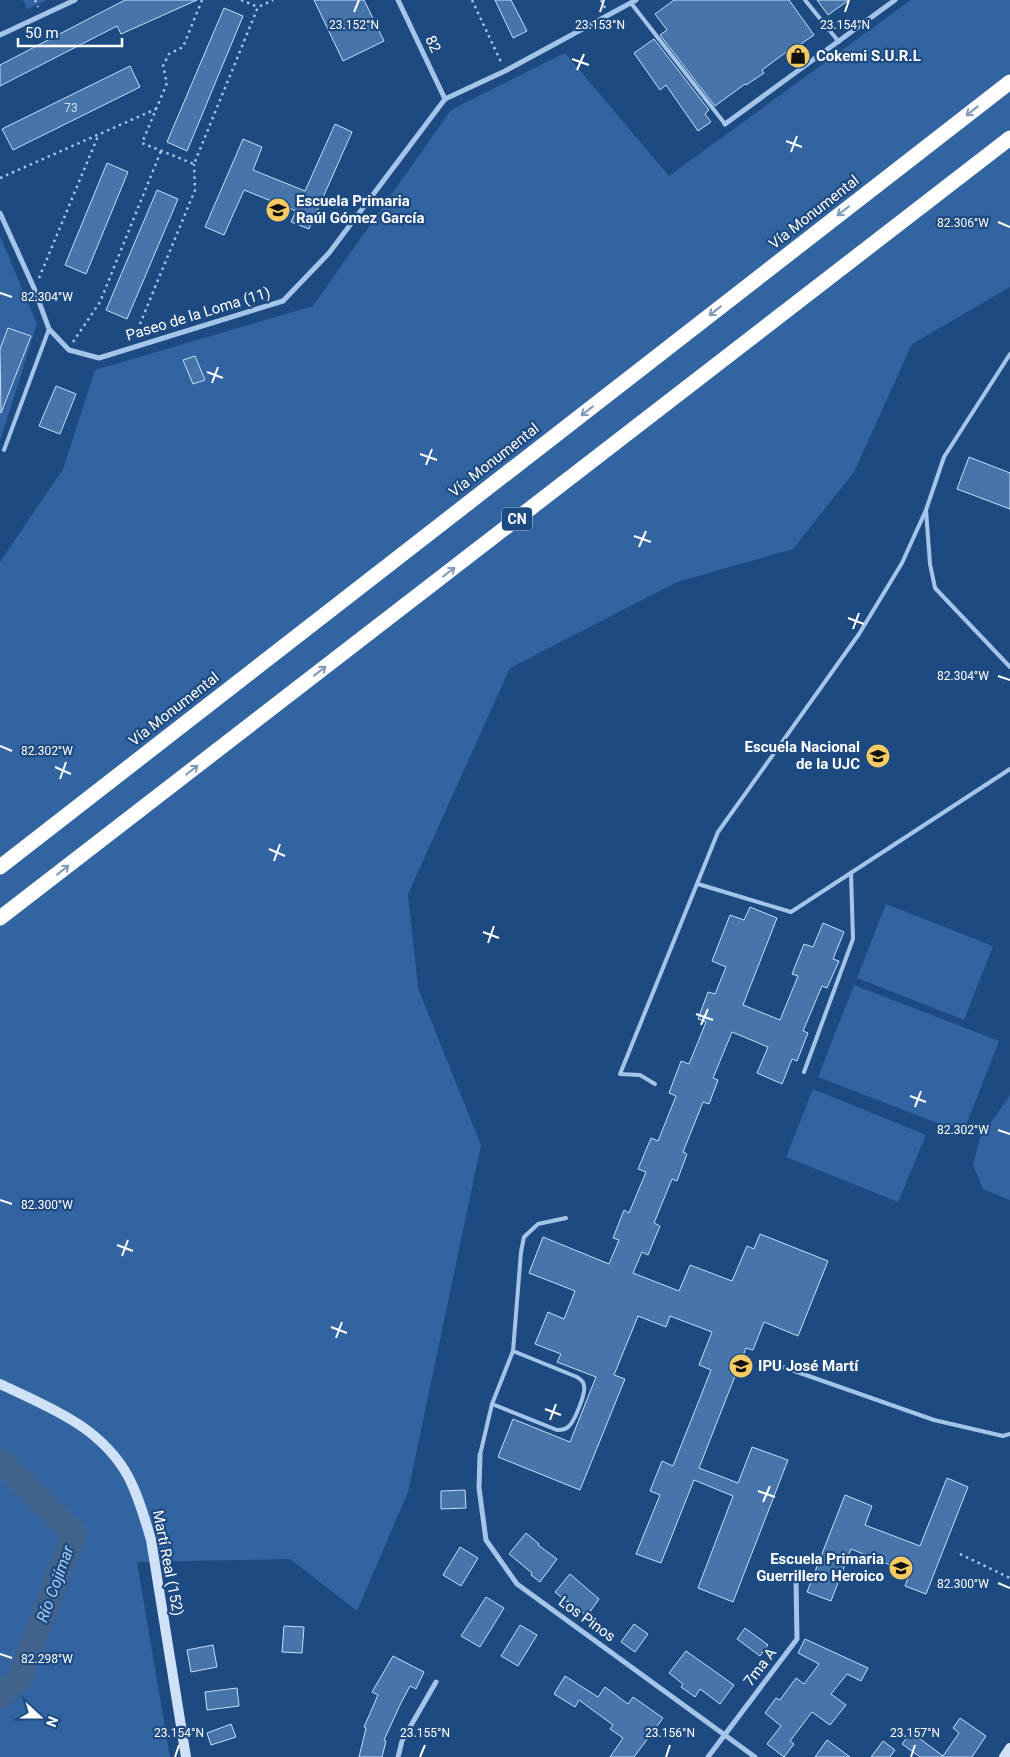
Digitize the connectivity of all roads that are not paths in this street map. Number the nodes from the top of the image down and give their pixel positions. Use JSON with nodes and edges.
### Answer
{"nodes":[{"id":1,"x":75,"y":0,"type":"edge"},
{"id":2,"x":398,"y":0,"type":"edge"},
{"id":3,"x":636,"y":0,"type":"edge"},
{"id":4,"x":804,"y":0,"type":"edge"},
{"id":5,"x":895,"y":0,"type":"edge"},
{"id":6,"x":631,"y":3,"type":"junction"},
{"id":7,"x":0,"y":35,"type":"edge"},
{"id":8,"x":839,"y":42,"type":"junction"},
{"id":9,"x":1010,"y":82,"type":"edge"},
{"id":10,"x":445,"y":99,"type":"junction"},
{"id":11,"x":725,"y":124,"type":"joint"},
{"id":12,"x":1010,"y":138,"type":"edge"},
{"id":13,"x":0,"y":213,"type":"edge"},
{"id":14,"x":50,"y":329,"type":"junction"},
{"id":15,"x":1010,"y":354,"type":"edge"},
{"id":16,"x":4,"y":450,"type":"dead end"},
{"id":17,"x":926,"y":510,"type":"junction"},
{"id":18,"x":1010,"y":667,"type":"edge"},
{"id":19,"x":1010,"y":769,"type":"edge"},
{"id":20,"x":48,"y":829,"type":"junction"},
{"id":21,"x":0,"y":856,"type":"edge"},
{"id":22,"x":0,"y":867,"type":"edge"},
{"id":23,"x":851,"y":873,"type":"junction"},
{"id":24,"x":698,"y":884,"type":"junction"},
{"id":25,"x":25,"y":899,"type":"junction"},
{"id":26,"x":0,"y":918,"type":"edge"},
{"id":27,"x":0,"y":926,"type":"edge"},
{"id":28,"x":804,"y":1072,"type":"dead end"},
{"id":29,"x":655,"y":1084,"type":"dead end"},
{"id":30,"x":566,"y":1218,"type":"dead end"},
{"id":31,"x":513,"y":1352,"type":"junction"},
{"id":32,"x":783,"y":1367,"type":"dead end"},
{"id":33,"x":0,"y":1384,"type":"edge"},
{"id":34,"x":492,"y":1404,"type":"junction"},
{"id":35,"x":1010,"y":1434,"type":"edge"},
{"id":36,"x":480,"y":1455,"type":"joint"},
{"id":37,"x":796,"y":1581,"type":"dead end"},
{"id":38,"x":436,"y":1682,"type":"dead end"},
{"id":39,"x":725,"y":1735,"type":"junction"},
{"id":40,"x":1010,"y":1748,"type":"edge"},
{"id":41,"x":186,"y":1757,"type":"edge"},
{"id":42,"x":398,"y":1757,"type":"edge"},
{"id":43,"x":708,"y":1757,"type":"edge"},
{"id":44,"x":756,"y":1757,"type":"edge"},
{"id":45,"x":1004,"y":1757,"type":"edge"}],
"edges":[{"from":1,"to":7,"type":"street"},
{"from":2,"to":10,"type":"street","name":"82"},
{"from":3,"to":6,"type":"street","name":"Paseo de la Loma (11)"},
{"from":4,"to":8,"type":"lane"},
{"from":5,"to":8,"type":"street"},
{"from":6,"to":10,"type":"street","name":"Paseo de la Loma (11)"},
{"from":6,"to":11,"type":"lane"},
{"from":8,"to":11,"type":"street"},
{"from":9,"to":20,"type":"highway","name":"Vía Monumental","one_way":true},
{"from":10,"to":14,"type":"street","name":"Paseo de la Loma (11)"},
{"from":25,"to":12,"type":"highway","number":"CN","one_way":true},
{"from":13,"to":14,"type":"street"},
{"from":14,"to":16,"type":"lane"},
{"from":15,"to":17,"type":"lane"},
{"from":17,"to":18,"type":"lane"},
{"from":17,"to":24,"type":"lane"},
{"from":19,"to":23,"type":"lane"},
{"from":20,"to":21,"type":"highway"},
{"from":20,"to":22,"type":"highway","name":"Vía Monumental"},
{"from":23,"to":24,"type":"lane"},
{"from":23,"to":28,"type":"lane"},
{"from":24,"to":29,"type":"lane"},
{"from":25,"to":26,"type":"highway","number":"CN"},
{"from":25,"to":27,"type":"highway"},
{"from":30,"to":31,"type":"lane"},
{"from":31,"to":34,"type":"lane"},
{"from":31,"to":34,"type":"lane"},
{"from":32,"to":35,"type":"lane"},
{"from":33,"to":41,"type":"main road","name":"Martí Real (152)"},
{"from":34,"to":36,"type":"lane"},
{"from":36,"to":39,"type":"street","name":"Los Pinos"},
{"from":37,"to":39,"type":"street","name":"7ma A"},
{"from":38,"to":42,"type":"street"},
{"from":39,"to":43,"type":"street","name":"7ma A"},
{"from":39,"to":44,"type":"street","name":"Los Pinos"},
{"from":40,"to":45,"type":"main road"}]}
